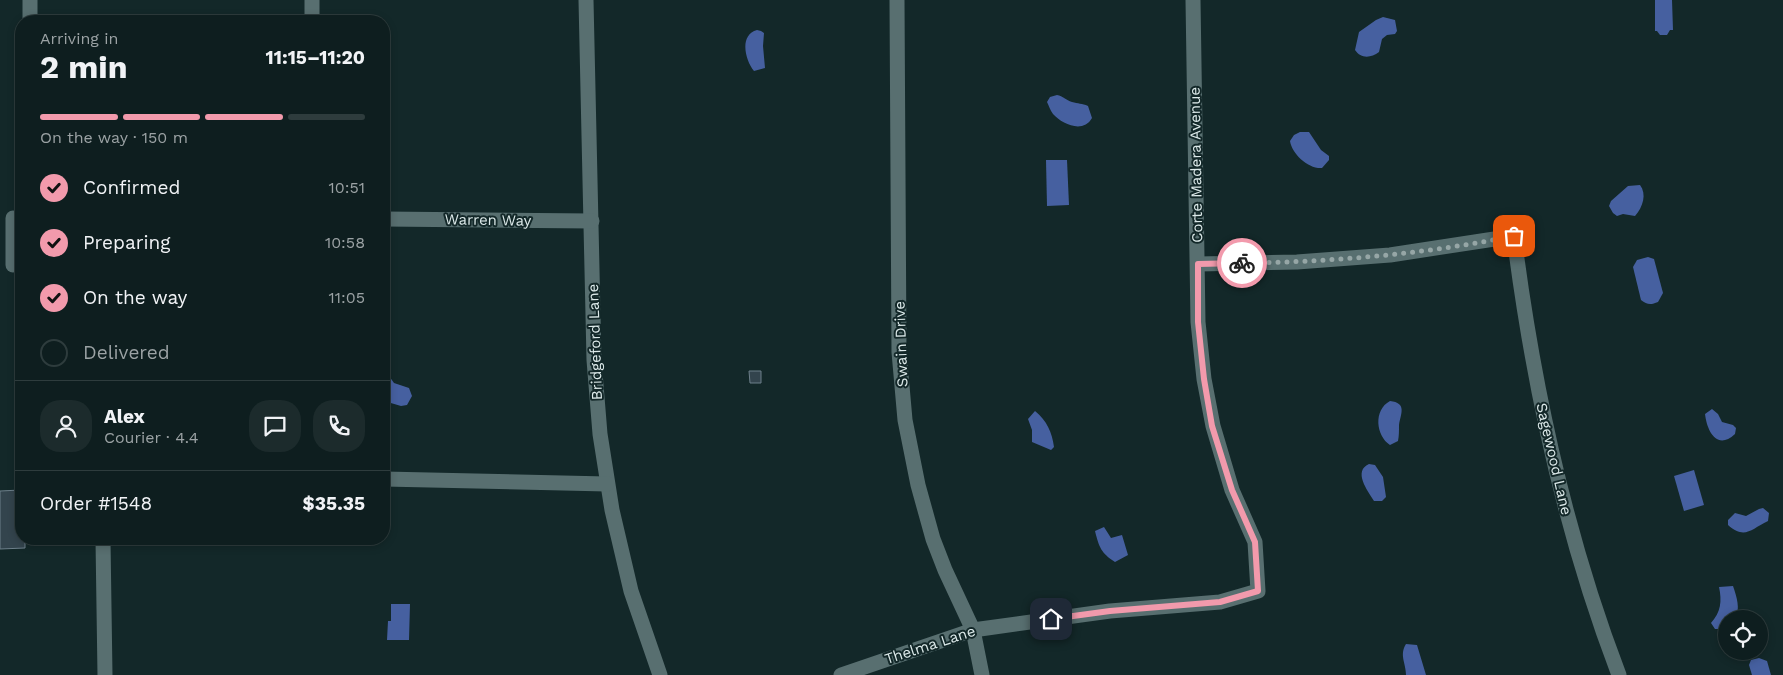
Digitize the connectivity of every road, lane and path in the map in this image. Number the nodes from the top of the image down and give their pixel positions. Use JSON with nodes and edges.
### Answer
{"nodes":[{"id":1,"x":30,"y":0,"type":"edge"},
{"id":2,"x":312,"y":0,"type":"edge"},
{"id":3,"x":586,"y":0,"type":"edge"},
{"id":4,"x":898,"y":0,"type":"edge"},
{"id":5,"x":1193,"y":0,"type":"edge"},
{"id":6,"x":30,"y":15,"type":"edge"},
{"id":7,"x":312,"y":15,"type":"edge"},
{"id":8,"x":12,"y":218,"type":"edge"},
{"id":9,"x":390,"y":219,"type":"edge"},
{"id":10,"x":592,"y":221,"type":"junction"},
{"id":11,"x":13,"y":264,"type":"dead end"},
{"id":12,"x":1198,"y":264,"type":"junction"},
{"id":13,"x":390,"y":479,"type":"edge"},
{"id":14,"x":608,"y":484,"type":"junction"},
{"id":15,"x":103,"y":545,"type":"edge"},
{"id":16,"x":1258,"y":591,"type":"joint"},
{"id":17,"x":973,"y":630,"type":"junction"},
{"id":18,"x":105,"y":675,"type":"edge"},
{"id":19,"x":660,"y":675,"type":"edge"},
{"id":20,"x":841,"y":675,"type":"edge"},
{"id":21,"x":982,"y":675,"type":"edge"},
{"id":22,"x":1619,"y":675,"type":"edge"}],
"edges":[{"from":1,"to":6,"type":"street"},
{"from":2,"to":7,"type":"street"},
{"from":3,"to":10,"type":"street","name":"Bridgeford Lane"},
{"from":4,"to":17,"type":"street","name":"Swain Drive"},
{"from":5,"to":12,"type":"street","name":"Corte Madera Avenue"},
{"from":8,"to":11,"type":"street"},
{"from":9,"to":10,"type":"street","name":"Warren Way"},
{"from":10,"to":14,"type":"street","name":"Bridgeford Lane"},
{"from":12,"to":16,"type":"street","name":"Corte Madera Avenue"},
{"from":12,"to":22,"type":"street","name":"Sagewood Lane"},
{"from":13,"to":14,"type":"street"},
{"from":14,"to":19,"type":"street","name":"Bridgeford Lane"},
{"from":15,"to":18,"type":"street"},
{"from":16,"to":17,"type":"street","name":"Thelma Lane"},
{"from":17,"to":20,"type":"street","name":"Thelma Lane"},
{"from":17,"to":21,"type":"street","name":"Swain Drive"}]}
